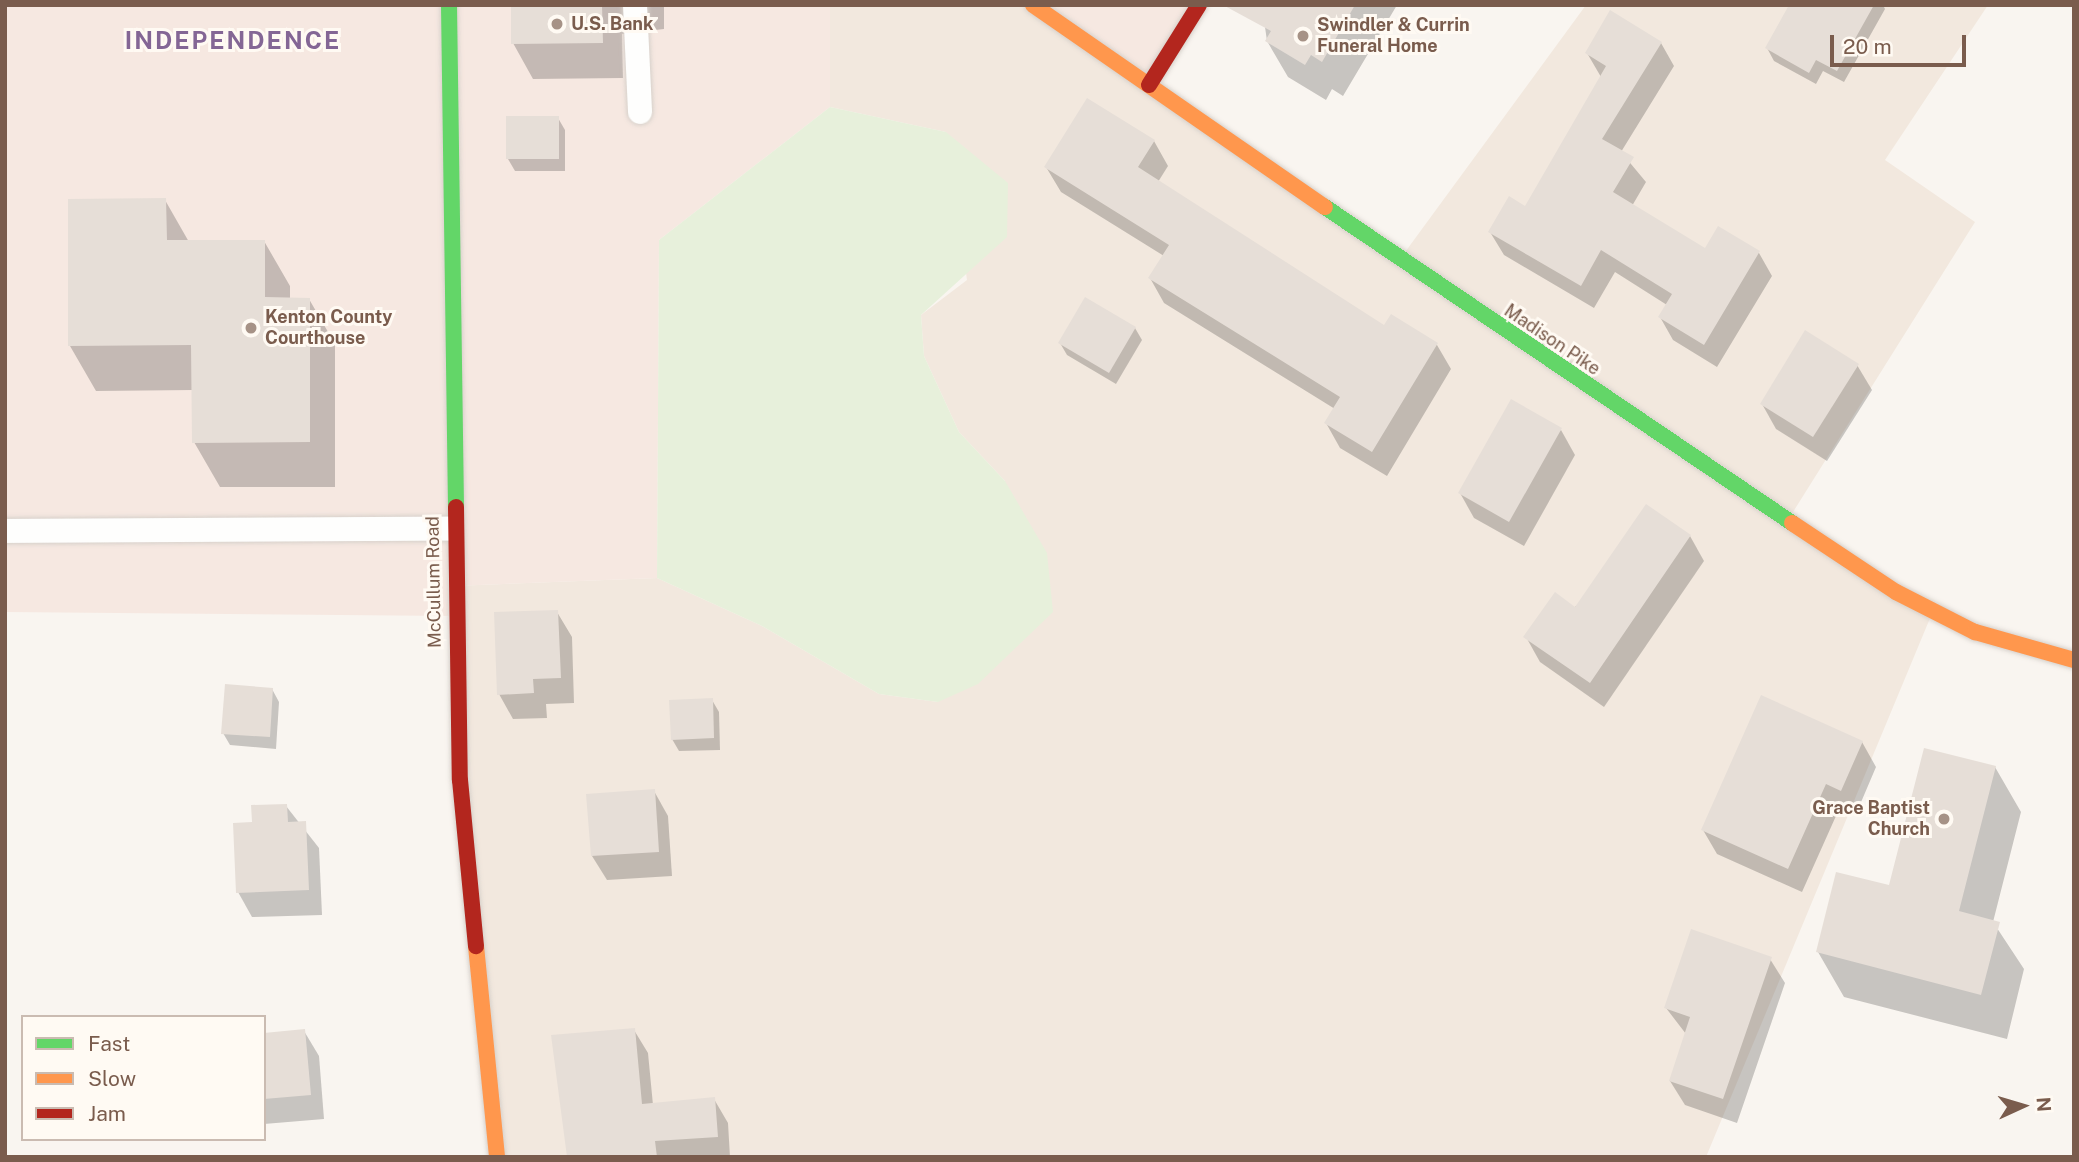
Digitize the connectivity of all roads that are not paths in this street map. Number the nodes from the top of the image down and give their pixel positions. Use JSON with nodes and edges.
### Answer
{"nodes":[{"id":1,"x":449,"y":5,"type":"edge"},
{"id":2,"x":635,"y":5,"type":"edge"},
{"id":3,"x":1033,"y":5,"type":"edge"},
{"id":4,"x":1199,"y":5,"type":"edge"},
{"id":5,"x":1149,"y":85,"type":"junction"},
{"id":6,"x":640,"y":112,"type":"dead end"},
{"id":7,"x":452,"y":529,"type":"junction"},
{"id":8,"x":5,"y":531,"type":"edge"},
{"id":9,"x":2074,"y":660,"type":"edge"},
{"id":10,"x":497,"y":1157,"type":"edge"}],
"edges":[{"from":1,"to":7,"type":"street","name":"McCullum Road"},
{"from":2,"to":6,"type":"lane"},
{"from":3,"to":5,"type":"street","name":"Madison Pike"},
{"from":4,"to":5,"type":"street"},
{"from":5,"to":9,"type":"street","name":"Madison Pike"},
{"from":7,"to":8,"type":"lane"},
{"from":7,"to":10,"type":"street","name":"McCullum Road"}]}
